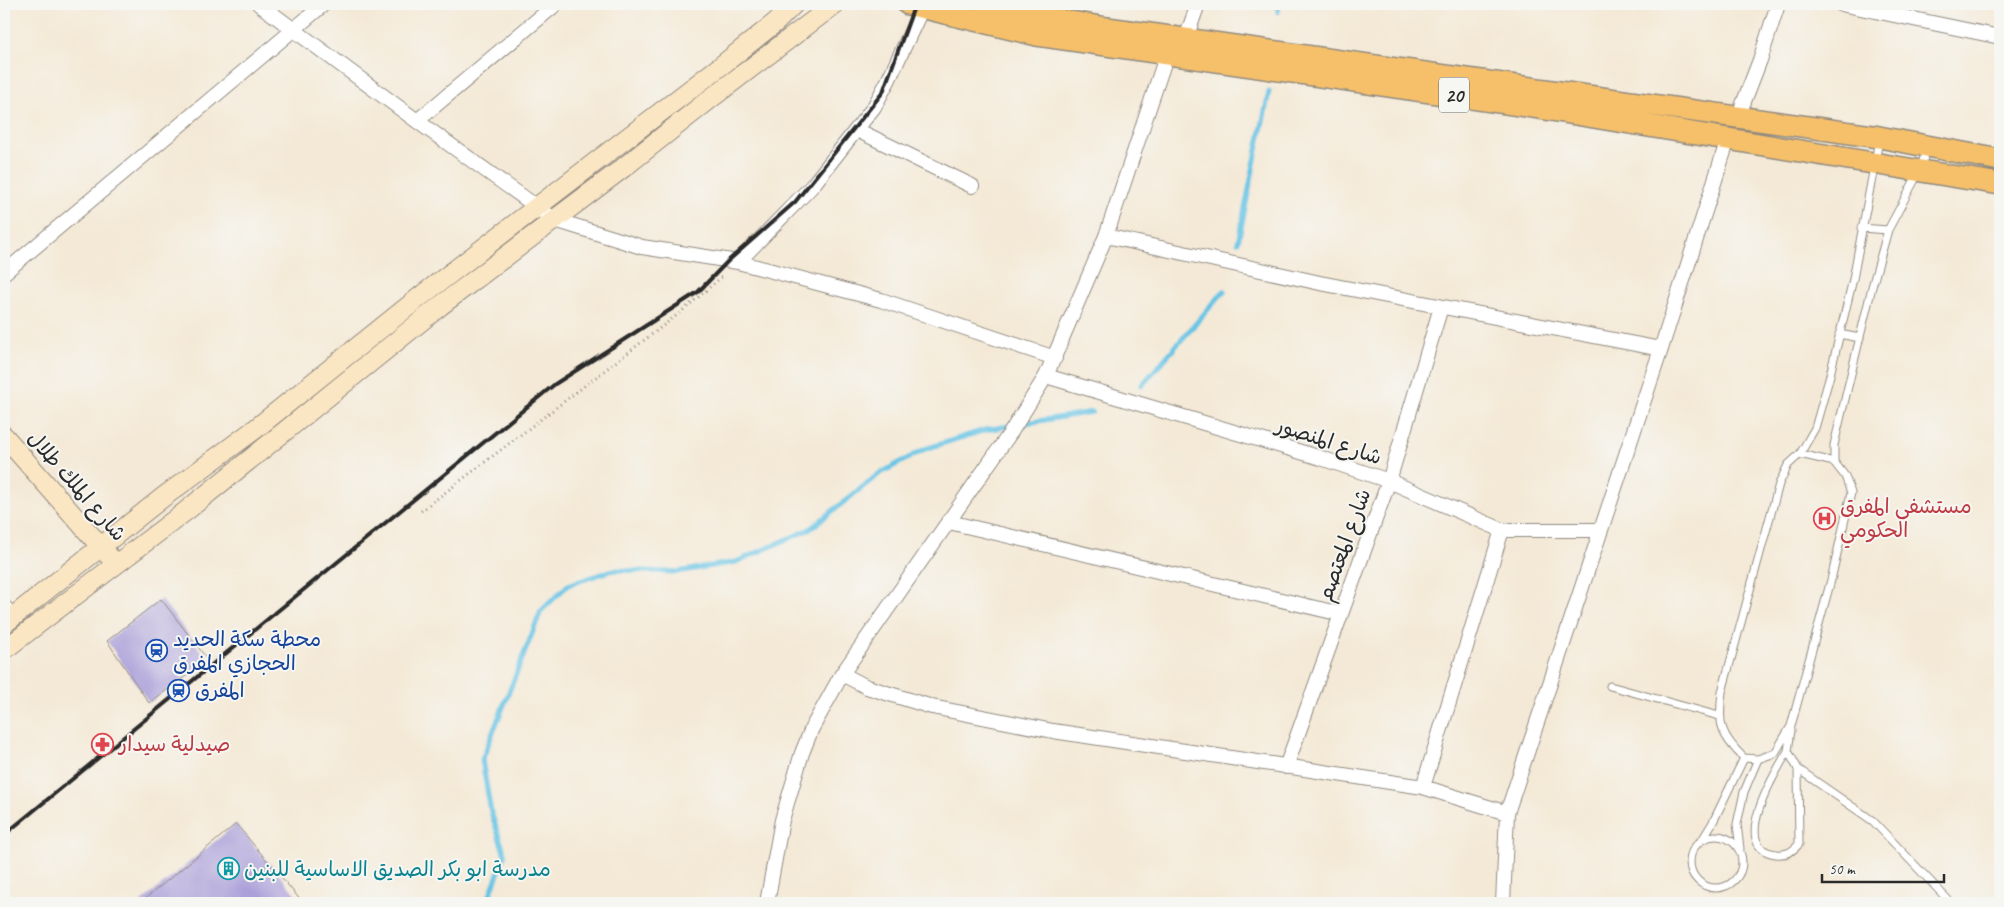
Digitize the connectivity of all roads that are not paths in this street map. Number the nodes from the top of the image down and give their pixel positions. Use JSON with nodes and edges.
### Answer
{"nodes":[{"id":1,"x":258,"y":4,"type":"edge"},
{"id":2,"x":324,"y":4,"type":"edge"},
{"id":3,"x":556,"y":4,"type":"edge"},
{"id":4,"x":794,"y":4,"type":"edge"},
{"id":5,"x":835,"y":4,"type":"edge"},
{"id":6,"x":983,"y":4,"type":"edge"},
{"id":7,"x":1198,"y":4,"type":"edge"},
{"id":8,"x":1778,"y":4,"type":"edge"},
{"id":9,"x":1840,"y":4,"type":"edge"},
{"id":10,"x":918,"y":5,"type":"edge"},
{"id":11,"x":294,"y":30,"type":"junction"},
{"id":12,"x":2000,"y":37,"type":"edge"},
{"id":13,"x":1186,"y":38,"type":"junction"},
{"id":14,"x":1167,"y":54,"type":"junction"},
{"id":15,"x":1738,"y":117,"type":"junction"},
{"id":16,"x":417,"y":121,"type":"junction"},
{"id":17,"x":858,"y":130,"type":"junction"},
{"id":18,"x":1880,"y":137,"type":"junction"},
{"id":19,"x":1728,"y":139,"type":"junction"},
{"id":20,"x":1927,"y":146,"type":"junction"},
{"id":21,"x":2000,"y":160,"type":"edge"},
{"id":22,"x":1874,"y":162,"type":"junction"},
{"id":23,"x":1920,"y":170,"type":"junction"},
{"id":24,"x":2000,"y":184,"type":"edge"},
{"id":25,"x":972,"y":186,"type":"dead end"},
{"id":26,"x":536,"y":208,"type":"junction"},
{"id":27,"x":555,"y":220,"type":"junction"},
{"id":28,"x":1861,"y":228,"type":"junction"},
{"id":29,"x":1888,"y":230,"type":"junction"},
{"id":30,"x":1106,"y":236,"type":"junction"},
{"id":31,"x":738,"y":262,"type":"junction"},
{"id":32,"x":4,"y":273,"type":"edge"},
{"id":33,"x":1441,"y":306,"type":"junction"},
{"id":34,"x":1840,"y":334,"type":"junction"},
{"id":35,"x":1860,"y":338,"type":"junction"},
{"id":36,"x":1661,"y":349,"type":"junction"},
{"id":37,"x":1055,"y":358,"type":"junction"},
{"id":38,"x":1046,"y":376,"type":"junction"},
{"id":39,"x":254,"y":430,"type":"junction"},
{"id":40,"x":4,"y":436,"type":"edge"},
{"id":41,"x":266,"y":448,"type":"junction"},
{"id":42,"x":1800,"y":454,"type":"junction"},
{"id":43,"x":1834,"y":462,"type":"junction"},
{"id":44,"x":1389,"y":481,"type":"junction"},
{"id":45,"x":949,"y":522,"type":"junction"},
{"id":46,"x":1502,"y":530,"type":"junction"},
{"id":47,"x":1599,"y":530,"type":"junction"},
{"id":48,"x":101,"y":546,"type":"junction"},
{"id":49,"x":116,"y":565,"type":"junction"},
{"id":50,"x":1341,"y":614,"type":"junction"},
{"id":51,"x":7,"y":616,"type":"edge"},
{"id":52,"x":4,"y":650,"type":"edge"},
{"id":53,"x":842,"y":674,"type":"junction"},
{"id":54,"x":1610,"y":686,"type":"dead end"},
{"id":55,"x":1719,"y":716,"type":"junction"},
{"id":56,"x":1791,"y":726,"type":"junction"},
{"id":57,"x":1788,"y":751,"type":"junction"},
{"id":58,"x":1744,"y":758,"type":"junction"},
{"id":59,"x":1758,"y":758,"type":"junction"},
{"id":60,"x":1286,"y":767,"type":"junction"},
{"id":61,"x":1798,"y":769,"type":"junction"},
{"id":62,"x":1423,"y":787,"type":"junction"},
{"id":63,"x":1507,"y":813,"type":"junction"},
{"id":64,"x":1702,"y":840,"type":"junction"},
{"id":65,"x":1740,"y":852,"type":"junction"},
{"id":66,"x":767,"y":903,"type":"edge"},
{"id":67,"x":1503,"y":903,"type":"edge"},
{"id":68,"x":1951,"y":903,"type":"edge"}],
"edges":[{"from":1,"to":11,"type":"street"},
{"from":2,"to":11,"type":"street"},
{"from":3,"to":16,"type":"street"},
{"from":4,"to":26,"type":"main road"},
{"from":5,"to":27,"type":"main road"},
{"from":6,"to":13,"type":"main road","number":"20"},
{"from":7,"to":13,"type":"street"},
{"from":8,"to":15,"type":"street"},
{"from":9,"to":12,"type":"street"},
{"from":10,"to":14,"type":"main road","number":"20"},
{"from":10,"to":17,"type":"street"},
{"from":11,"to":16,"type":"street"},
{"from":11,"to":32,"type":"street"},
{"from":13,"to":15,"type":"main road","number":"20"},
{"from":14,"to":19,"type":"main road","number":"20"},
{"from":14,"to":30,"type":"street"},
{"from":15,"to":18,"type":"main road","number":"20"},
{"from":16,"to":26,"type":"street"},
{"from":17,"to":25,"type":"street"},
{"from":17,"to":31,"type":"street"},
{"from":18,"to":20,"type":"main road","number":"20"},
{"from":18,"to":22,"type":"lane"},
{"from":19,"to":22,"type":"main road","number":"20"},
{"from":19,"to":36,"type":"street"},
{"from":20,"to":21,"type":"main road","number":"20"},
{"from":20,"to":23,"type":"lane"},
{"from":22,"to":23,"type":"main road","number":"20"},
{"from":22,"to":28,"type":"lane"},
{"from":23,"to":24,"type":"main road","number":"20"},
{"from":23,"to":29,"type":"lane"},
{"from":26,"to":27,"type":"street"},
{"from":26,"to":39,"type":"main road"},
{"from":27,"to":31,"type":"street"},
{"from":27,"to":41,"type":"main road"},
{"from":28,"to":29,"type":"lane"},
{"from":28,"to":34,"type":"lane"},
{"from":29,"to":35,"type":"lane"},
{"from":30,"to":33,"type":"street"},
{"from":30,"to":37,"type":"street"},
{"from":31,"to":37,"type":"street"},
{"from":33,"to":36,"type":"street"},
{"from":33,"to":44,"type":"street","name":"شارع المعتصم"},
{"from":34,"to":35,"type":"lane"},
{"from":34,"to":42,"type":"lane"},
{"from":35,"to":43,"type":"lane"},
{"from":36,"to":47,"type":"street"},
{"from":37,"to":38,"type":"street"},
{"from":38,"to":44,"type":"street","name":"شارع المنصور"},
{"from":38,"to":45,"type":"street"},
{"from":39,"to":41,"type":"main road"},
{"from":39,"to":48,"type":"main road"},
{"from":40,"to":48,"type":"main road","name":"شارع الملك طلال"},
{"from":41,"to":49,"type":"main road"},
{"from":42,"to":43,"type":"lane"},
{"from":42,"to":55,"type":"lane"},
{"from":43,"to":56,"type":"lane"},
{"from":44,"to":46,"type":"street","name":"شارع المنصور"},
{"from":44,"to":50,"type":"street","name":"شارع المعتصم"},
{"from":45,"to":50,"type":"street"},
{"from":45,"to":53,"type":"street"},
{"from":46,"to":47,"type":"street","name":"شارع المنصور"},
{"from":46,"to":62,"type":"street"},
{"from":47,"to":63,"type":"street"},
{"from":48,"to":49,"type":"main road","name":"شارع الملك طلال"},
{"from":48,"to":51,"type":"main road"},
{"from":49,"to":52,"type":"main road"},
{"from":50,"to":60,"type":"street","name":"شارع المعتصم"},
{"from":53,"to":60,"type":"street"},
{"from":53,"to":66,"type":"street"},
{"from":54,"to":55,"type":"lane"},
{"from":55,"to":58,"type":"lane"},
{"from":56,"to":57,"type":"lane"},
{"from":56,"to":59,"type":"lane"},
{"from":57,"to":61,"type":"lane"},
{"from":57,"to":61,"type":"lane"},
{"from":58,"to":59,"type":"lane"},
{"from":58,"to":64,"type":"lane"},
{"from":59,"to":65,"type":"lane"},
{"from":60,"to":62,"type":"street"},
{"from":61,"to":68,"type":"lane"},
{"from":62,"to":63,"type":"street"},
{"from":63,"to":67,"type":"street"},
{"from":64,"to":65,"type":"lane"},
{"from":64,"to":65,"type":"lane"}]}
